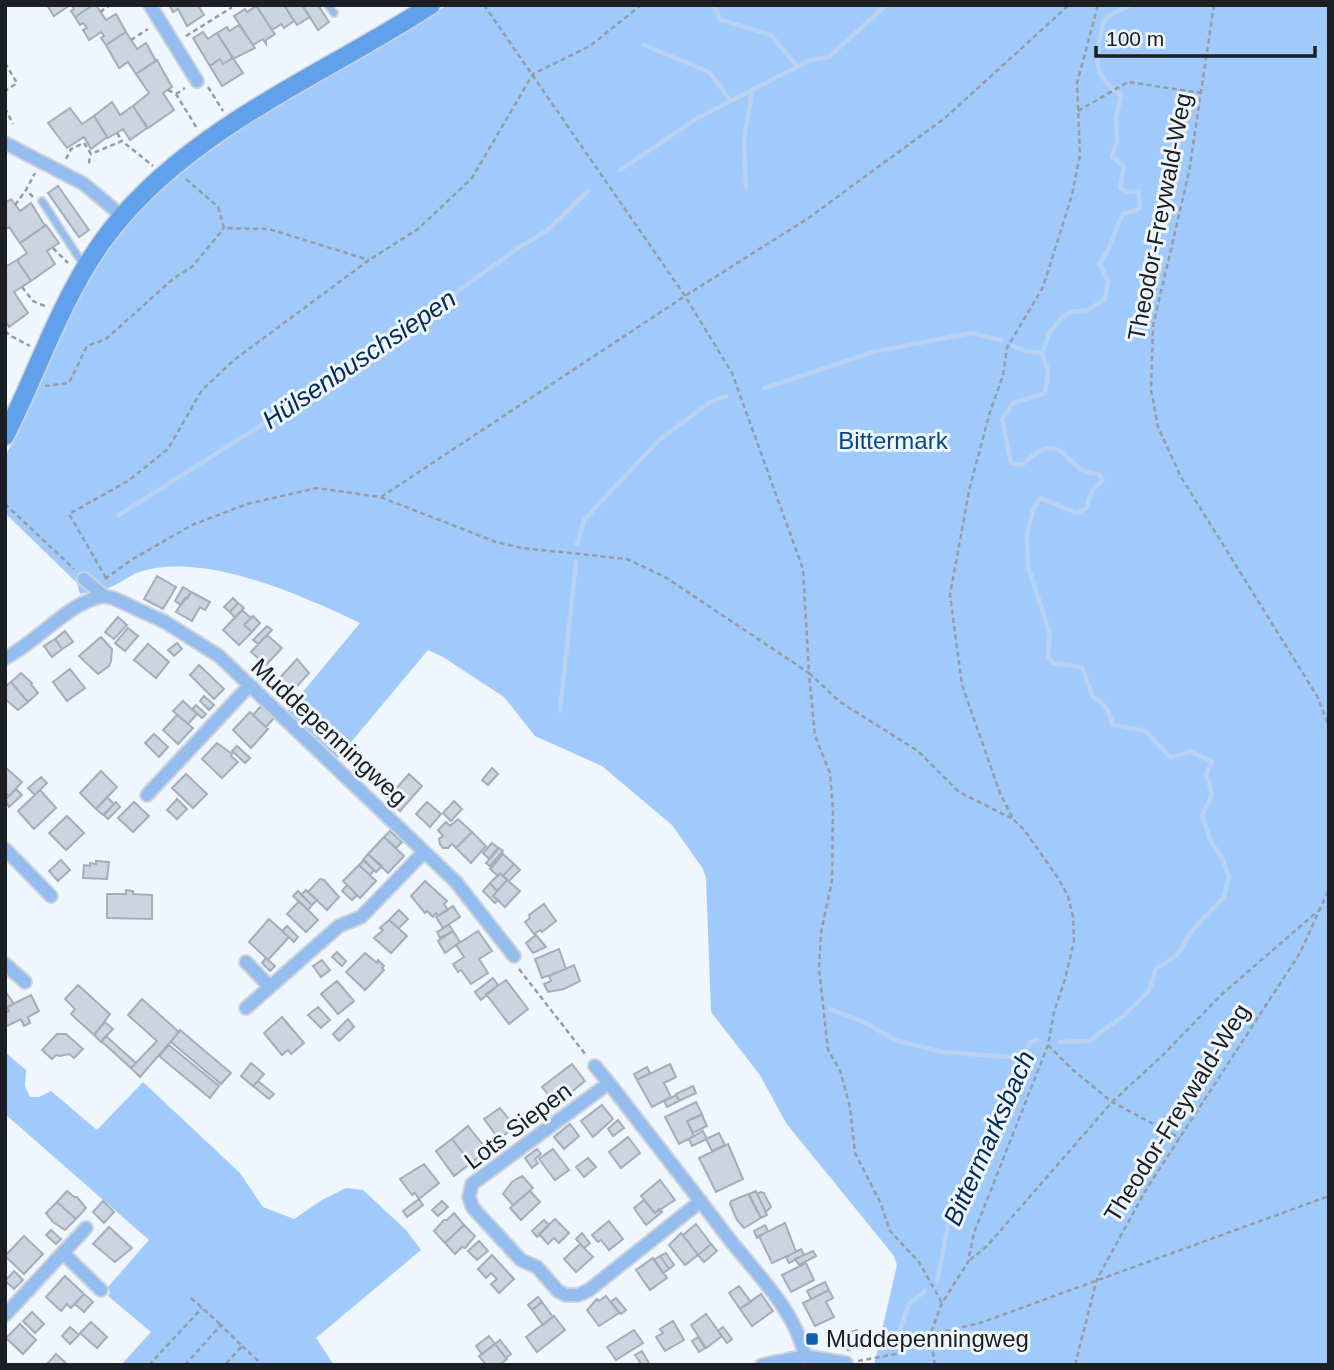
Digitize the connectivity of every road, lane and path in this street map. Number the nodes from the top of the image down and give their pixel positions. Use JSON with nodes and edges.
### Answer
{"nodes":[{"id":1,"x":110,"y":5,"type":"edge"},
{"id":2,"x":150,"y":5,"type":"edge"},
{"id":3,"x":229,"y":5,"type":"edge"},
{"id":4,"x":328,"y":5,"type":"edge"},
{"id":5,"x":431,"y":5,"type":"edge"},
{"id":6,"x":484,"y":5,"type":"edge"},
{"id":7,"x":641,"y":5,"type":"edge"},
{"id":8,"x":1069,"y":5,"type":"edge"},
{"id":9,"x":1098,"y":5,"type":"edge"},
{"id":10,"x":1214,"y":5,"type":"edge"},
{"id":11,"x":100,"y":12,"type":"dead end"},
{"id":12,"x":334,"y":13,"type":"dead end"},
{"id":13,"x":160,"y":22,"type":"junction"},
{"id":14,"x":131,"y":40,"type":"dead end"},
{"id":15,"x":174,"y":44,"type":"junction"},
{"id":16,"x":5,"y":64,"type":"edge"},
{"id":17,"x":533,"y":74,"type":"junction"},
{"id":18,"x":197,"y":81,"type":"joint"},
{"id":19,"x":168,"y":90,"type":"dead end"},
{"id":20,"x":5,"y":91,"type":"edge"},
{"id":21,"x":1202,"y":93,"type":"junction"},
{"id":22,"x":5,"y":108,"type":"edge"},
{"id":23,"x":1078,"y":111,"type":"junction"},
{"id":24,"x":224,"y":113,"type":"dead end"},
{"id":25,"x":13,"y":124,"type":"dead end"},
{"id":26,"x":198,"y":130,"type":"dead end"},
{"id":27,"x":117,"y":133,"type":"dead end"},
{"id":28,"x":122,"y":141,"type":"junction"},
{"id":29,"x":5,"y":143,"type":"edge"},
{"id":30,"x":92,"y":154,"type":"junction"},
{"id":31,"x":41,"y":162,"type":"junction"},
{"id":32,"x":90,"y":163,"type":"dead end"},
{"id":33,"x":153,"y":166,"type":"dead end"},
{"id":34,"x":60,"y":171,"type":"junction"},
{"id":35,"x":180,"y":174,"type":"dead end"},
{"id":36,"x":26,"y":190,"type":"junction"},
{"id":37,"x":42,"y":201,"type":"joint"},
{"id":38,"x":15,"y":205,"type":"dead end"},
{"id":39,"x":122,"y":216,"type":"junction"},
{"id":40,"x":224,"y":228,"type":"junction"},
{"id":41,"x":53,"y":248,"type":"dead end"},
{"id":42,"x":369,"y":260,"type":"junction"},
{"id":43,"x":78,"y":267,"type":"junction"},
{"id":44,"x":22,"y":287,"type":"dead end"},
{"id":45,"x":685,"y":296,"type":"junction"},
{"id":46,"x":47,"y":307,"type":"dead end"},
{"id":47,"x":5,"y":331,"type":"edge"},
{"id":48,"x":30,"y":346,"type":"dead end"},
{"id":49,"x":39,"y":387,"type":"dead end"},
{"id":50,"x":5,"y":436,"type":"edge"},
{"id":51,"x":380,"y":497,"type":"junction"},
{"id":52,"x":5,"y":504,"type":"edge"},
{"id":53,"x":84,"y":579,"type":"joint"},
{"id":54,"x":104,"y":596,"type":"junction"},
{"id":55,"x":5,"y":658,"type":"edge"},
{"id":56,"x":809,"y":673,"type":"junction"},
{"id":57,"x":249,"y":687,"type":"junction"},
{"id":58,"x":1329,"y":726,"type":"edge"},
{"id":59,"x":146,"y":795,"type":"dead end"},
{"id":60,"x":1013,"y":818,"type":"junction"},
{"id":61,"x":5,"y":849,"type":"edge"},
{"id":62,"x":424,"y":852,"type":"junction"},
{"id":63,"x":1329,"y":888,"type":"edge"},
{"id":64,"x":51,"y":896,"type":"dead end"},
{"id":65,"x":1321,"y":909,"type":"junction"},
{"id":66,"x":514,"y":956,"type":"joint"},
{"id":67,"x":246,"y":962,"type":"dead end"},
{"id":68,"x":5,"y":964,"type":"edge"},
{"id":69,"x":25,"y":982,"type":"dead end"},
{"id":70,"x":270,"y":987,"type":"junction"},
{"id":71,"x":246,"y":1008,"type":"dead end"},
{"id":72,"x":1048,"y":1045,"type":"junction"},
{"id":73,"x":595,"y":1066,"type":"joint"},
{"id":74,"x":609,"y":1083,"type":"junction"},
{"id":75,"x":1111,"y":1102,"type":"junction"},
{"id":76,"x":1180,"y":1138,"type":"junction"},
{"id":77,"x":1329,"y":1196,"type":"edge"},
{"id":78,"x":701,"y":1202,"type":"junction"},
{"id":79,"x":86,"y":1228,"type":"dead end"},
{"id":80,"x":63,"y":1252,"type":"junction"},
{"id":81,"x":968,"y":1262,"type":"junction"},
{"id":82,"x":1097,"y":1279,"type":"junction"},
{"id":83,"x":101,"y":1290,"type":"dead end"},
{"id":84,"x":191,"y":1298,"type":"dead end"},
{"id":85,"x":942,"y":1303,"type":"junction"},
{"id":86,"x":202,"y":1308,"type":"junction"},
{"id":87,"x":5,"y":1315,"type":"edge"},
{"id":88,"x":221,"y":1325,"type":"junction"},
{"id":89,"x":930,"y":1335,"type":"junction"},
{"id":90,"x":242,"y":1346,"type":"junction"},
{"id":91,"x":805,"y":1356,"type":"junction"},
{"id":92,"x":846,"y":1363,"type":"edge"},
{"id":93,"x":149,"y":1365,"type":"edge"},
{"id":94,"x":185,"y":1365,"type":"edge"},
{"id":95,"x":225,"y":1365,"type":"edge"},
{"id":96,"x":264,"y":1365,"type":"edge"},
{"id":97,"x":762,"y":1365,"type":"edge"},
{"id":98,"x":935,"y":1365,"type":"edge"},
{"id":99,"x":1075,"y":1365,"type":"edge"}],
"edges":[{"from":1,"to":11,"type":"path"},
{"from":2,"to":13,"type":"street"},
{"from":3,"to":15,"type":"path"},
{"from":4,"to":12,"type":"lane"},
{"from":5,"to":39,"type":"main road"},
{"from":6,"to":17,"type":"path"},
{"from":7,"to":17,"type":"path"},
{"from":8,"to":45,"type":"path"},
{"from":9,"to":23,"type":"path"},
{"from":10,"to":21,"type":"path","name":"Theodor-Freywald-Weg"},
{"from":13,"to":14,"type":"path"},
{"from":13,"to":15,"type":"street"},
{"from":15,"to":18,"type":"street"},
{"from":16,"to":20,"type":"path"},
{"from":17,"to":42,"type":"path"},
{"from":17,"to":45,"type":"path"},
{"from":18,"to":24,"type":"path"},
{"from":19,"to":26,"type":"path"},
{"from":21,"to":23,"type":"path"},
{"from":21,"to":58,"type":"path","name":"Theodor-Freywald-Weg"},
{"from":22,"to":25,"type":"path"},
{"from":23,"to":60,"type":"path"},
{"from":27,"to":28,"type":"path"},
{"from":28,"to":30,"type":"path"},
{"from":28,"to":33,"type":"path"},
{"from":29,"to":31,"type":"street"},
{"from":30,"to":32,"type":"path"},
{"from":30,"to":34,"type":"path"},
{"from":31,"to":34,"type":"street"},
{"from":31,"to":36,"type":"path"},
{"from":34,"to":39,"type":"street"},
{"from":35,"to":40,"type":"path"},
{"from":36,"to":37,"type":"path"},
{"from":36,"to":38,"type":"path"},
{"from":37,"to":43,"type":"lane"},
{"from":39,"to":43,"type":"main road"},
{"from":40,"to":42,"type":"path"},
{"from":40,"to":49,"type":"path"},
{"from":41,"to":43,"type":"path"},
{"from":42,"to":51,"type":"path"},
{"from":43,"to":50,"type":"main road"},
{"from":44,"to":46,"type":"path"},
{"from":45,"to":51,"type":"path"},
{"from":45,"to":56,"type":"path"},
{"from":47,"to":48,"type":"path"},
{"from":51,"to":56,"type":"path"},
{"from":52,"to":53,"type":"path"},
{"from":53,"to":54,"type":"street","name":"Muddepenningweg"},
{"from":54,"to":55,"type":"street"},
{"from":54,"to":57,"type":"street","name":"Muddepenningweg"},
{"from":56,"to":60,"type":"path"},
{"from":56,"to":85,"type":"path"},
{"from":57,"to":59,"type":"street"},
{"from":57,"to":62,"type":"street","name":"Muddepenningweg"},
{"from":60,"to":72,"type":"path"},
{"from":61,"to":64,"type":"street"},
{"from":62,"to":66,"type":"street","name":"Muddepenningweg"},
{"from":62,"to":70,"type":"street"},
{"from":63,"to":65,"type":"path","name":"Theodor-Freywald-Weg"},
{"from":65,"to":75,"type":"path"},
{"from":65,"to":76,"type":"path","name":"Theodor-Freywald-Weg"},
{"from":66,"to":73,"type":"path"},
{"from":67,"to":70,"type":"street"},
{"from":68,"to":69,"type":"street"},
{"from":70,"to":71,"type":"street"},
{"from":72,"to":75,"type":"path"},
{"from":72,"to":81,"type":"path"},
{"from":73,"to":74,"type":"street","name":"Lots Siepen"},
{"from":74,"to":78,"type":"street","name":"Lots Siepen"},
{"from":74,"to":78,"type":"street","name":"Lots Siepen"},
{"from":75,"to":76,"type":"path"},
{"from":75,"to":81,"type":"path"},
{"from":76,"to":82,"type":"path","name":"Theodor-Freywald-Weg"},
{"from":77,"to":82,"type":"path"},
{"from":78,"to":91,"type":"street","name":"Lots Siepen"},
{"from":79,"to":80,"type":"street"},
{"from":80,"to":83,"type":"street"},
{"from":80,"to":87,"type":"street"},
{"from":81,"to":85,"type":"path"},
{"from":82,"to":89,"type":"path"},
{"from":82,"to":99,"type":"path","name":"Theodor-Freywald-Weg"},
{"from":84,"to":86,"type":"path"},
{"from":85,"to":89,"type":"path"},
{"from":86,"to":88,"type":"path"},
{"from":86,"to":93,"type":"path"},
{"from":88,"to":90,"type":"path"},
{"from":88,"to":94,"type":"path"},
{"from":89,"to":92,"type":"path"},
{"from":89,"to":98,"type":"path"},
{"from":90,"to":95,"type":"path"},
{"from":90,"to":96,"type":"path"},
{"from":91,"to":92,"type":"street"},
{"from":91,"to":97,"type":"street"}]}
